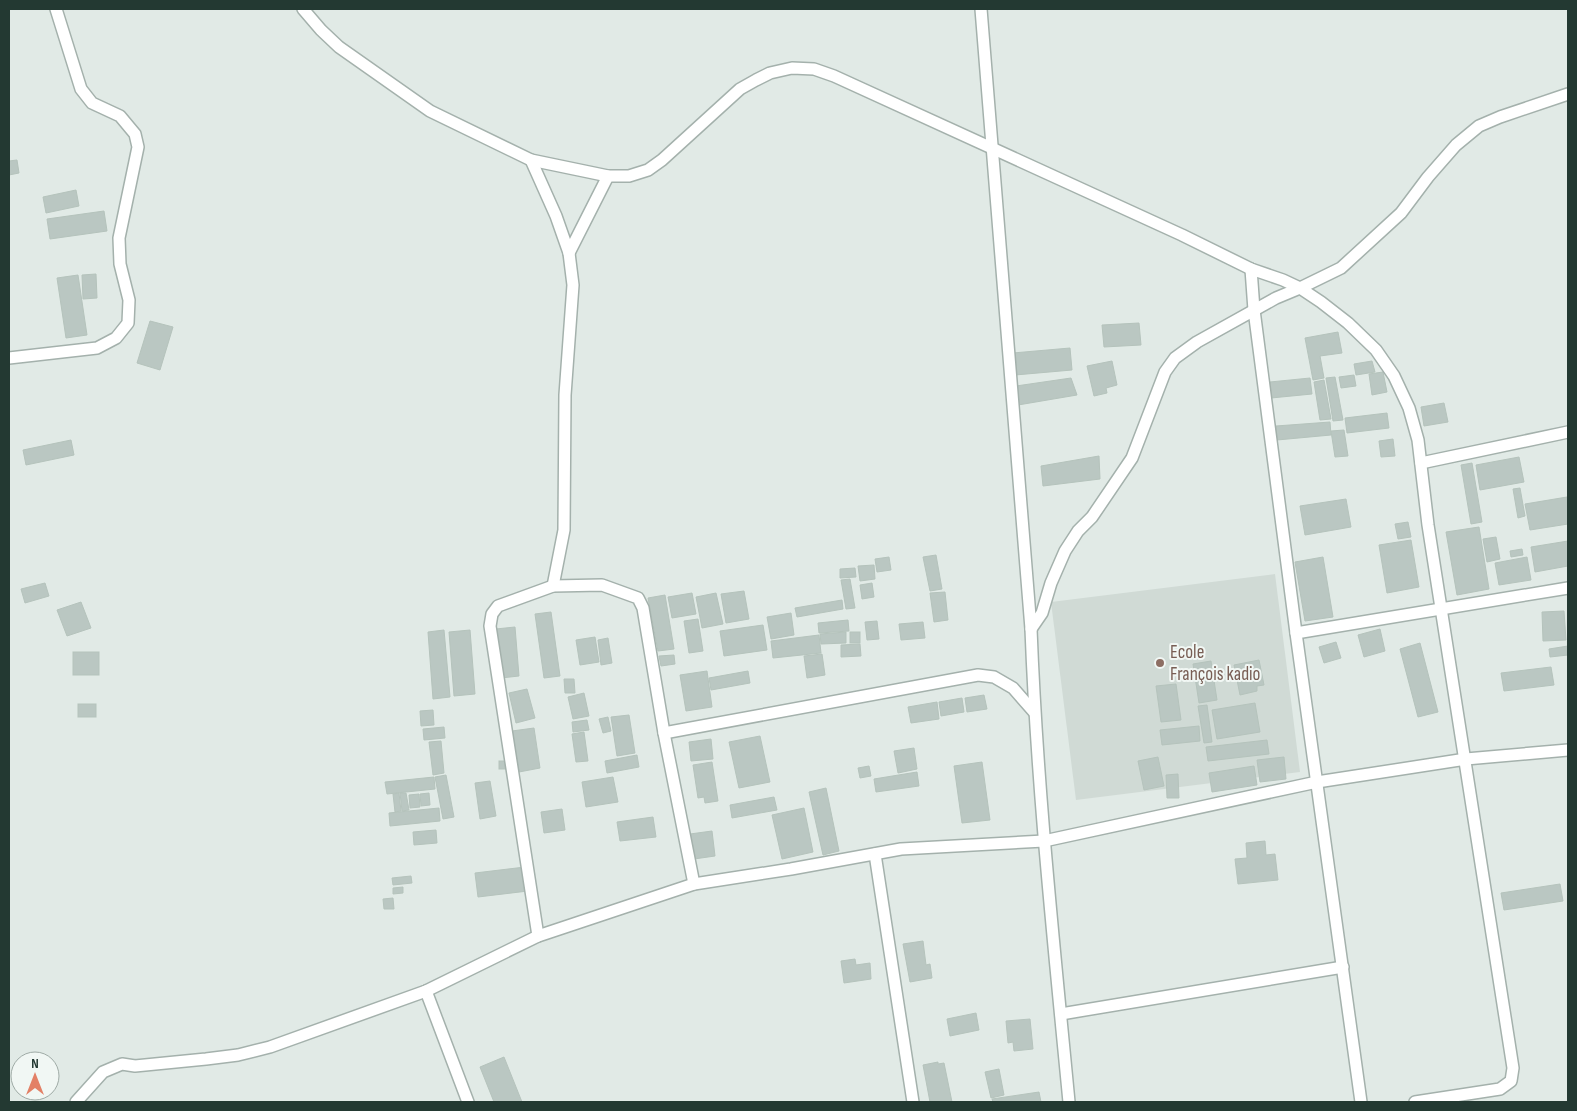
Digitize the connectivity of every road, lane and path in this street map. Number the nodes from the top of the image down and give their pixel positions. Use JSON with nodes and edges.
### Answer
{"nodes":[{"id":1,"x":56,"y":9,"type":"edge"},
{"id":2,"x":303,"y":9,"type":"edge"},
{"id":3,"x":313,"y":9,"type":"edge"},
{"id":4,"x":981,"y":9,"type":"edge"},
{"id":5,"x":321,"y":30,"type":"junction"},
{"id":6,"x":1568,"y":94,"type":"edge"},
{"id":7,"x":992,"y":148,"type":"junction"},
{"id":8,"x":531,"y":160,"type":"junction"},
{"id":9,"x":608,"y":176,"type":"junction"},
{"id":10,"x":569,"y":253,"type":"junction"},
{"id":11,"x":1251,"y":269,"type":"junction"},
{"id":12,"x":1300,"y":288,"type":"junction"},
{"id":13,"x":1254,"y":310,"type":"junction"},
{"id":14,"x":9,"y":358,"type":"edge"},
{"id":15,"x":1568,"y":432,"type":"edge"},
{"id":16,"x":1421,"y":463,"type":"junction"},
{"id":17,"x":553,"y":586,"type":"junction"},
{"id":18,"x":1568,"y":588,"type":"edge"},
{"id":19,"x":1442,"y":608,"type":"junction"},
{"id":20,"x":1031,"y":629,"type":"junction"},
{"id":21,"x":1296,"y":633,"type":"junction"},
{"id":22,"x":1034,"y":712,"type":"junction"},
{"id":23,"x":664,"y":733,"type":"junction"},
{"id":24,"x":1568,"y":750,"type":"edge"},
{"id":25,"x":1466,"y":759,"type":"junction"},
{"id":26,"x":1317,"y":782,"type":"junction"},
{"id":27,"x":1044,"y":840,"type":"junction"},
{"id":28,"x":875,"y":854,"type":"junction"},
{"id":29,"x":694,"y":884,"type":"junction"},
{"id":30,"x":538,"y":936,"type":"junction"},
{"id":31,"x":1343,"y":967,"type":"junction"},
{"id":32,"x":426,"y":991,"type":"junction"},
{"id":33,"x":1061,"y":1014,"type":"junction"},
{"id":34,"x":76,"y":1102,"type":"edge"},
{"id":35,"x":468,"y":1102,"type":"edge"},
{"id":36,"x":913,"y":1102,"type":"edge"},
{"id":37,"x":1069,"y":1102,"type":"edge"},
{"id":38,"x":1361,"y":1102,"type":"edge"},
{"id":39,"x":1415,"y":1102,"type":"edge"}],
"edges":[{"from":1,"to":14,"type":"street"},
{"from":2,"to":5,"type":"street"},
{"from":3,"to":5,"type":"street"},
{"from":4,"to":7,"type":"street"},
{"from":5,"to":8,"type":"street"},
{"from":6,"to":12,"type":"street"},
{"from":7,"to":9,"type":"street"},
{"from":7,"to":11,"type":"street"},
{"from":7,"to":20,"type":"street"},
{"from":8,"to":9,"type":"street"},
{"from":8,"to":10,"type":"street"},
{"from":9,"to":10,"type":"street"},
{"from":10,"to":17,"type":"street"},
{"from":11,"to":12,"type":"street"},
{"from":11,"to":13,"type":"street"},
{"from":12,"to":13,"type":"street"},
{"from":12,"to":16,"type":"street"},
{"from":13,"to":20,"type":"street"},
{"from":13,"to":21,"type":"street"},
{"from":15,"to":16,"type":"street"},
{"from":16,"to":19,"type":"street"},
{"from":17,"to":23,"type":"street"},
{"from":17,"to":30,"type":"street"},
{"from":18,"to":19,"type":"street"},
{"from":19,"to":21,"type":"street"},
{"from":19,"to":25,"type":"street"},
{"from":20,"to":22,"type":"street"},
{"from":21,"to":26,"type":"street"},
{"from":22,"to":23,"type":"street"},
{"from":22,"to":27,"type":"street"},
{"from":23,"to":29,"type":"street"},
{"from":24,"to":25,"type":"street"},
{"from":25,"to":26,"type":"street"},
{"from":25,"to":39,"type":"street"},
{"from":26,"to":27,"type":"street"},
{"from":26,"to":31,"type":"street"},
{"from":27,"to":28,"type":"street"},
{"from":27,"to":33,"type":"street"},
{"from":28,"to":29,"type":"street"},
{"from":28,"to":36,"type":"street"},
{"from":29,"to":30,"type":"street"},
{"from":30,"to":32,"type":"street"},
{"from":31,"to":33,"type":"street"},
{"from":31,"to":38,"type":"street"},
{"from":32,"to":34,"type":"street"},
{"from":32,"to":35,"type":"street"},
{"from":33,"to":37,"type":"street"}]}
